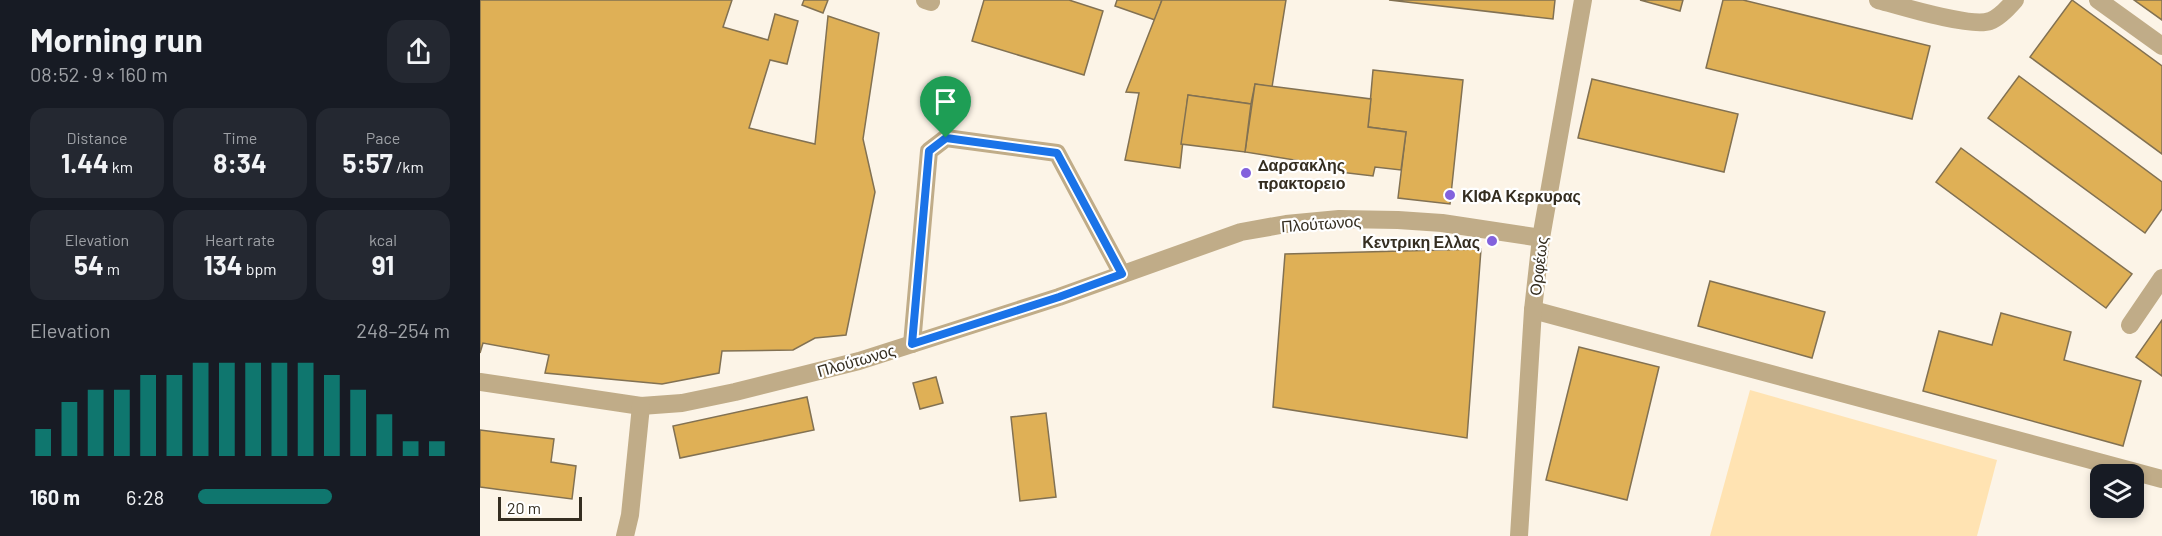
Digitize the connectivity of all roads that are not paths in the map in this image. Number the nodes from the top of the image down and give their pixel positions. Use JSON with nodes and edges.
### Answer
{"nodes":[{"id":1,"x":1583,"y":0,"type":"edge"},
{"id":2,"x":1878,"y":0,"type":"edge"},
{"id":3,"x":2015,"y":0,"type":"edge"},
{"id":4,"x":2098,"y":0,"type":"edge"},
{"id":5,"x":2162,"y":46,"type":"edge"},
{"id":6,"x":1541,"y":238,"type":"junction"},
{"id":7,"x":1122,"y":274,"type":"junction"},
{"id":8,"x":2162,"y":278,"type":"edge"},
{"id":9,"x":1533,"y":310,"type":"junction"},
{"id":10,"x":2130,"y":325,"type":"dead end"},
{"id":11,"x":912,"y":344,"type":"junction"},
{"id":12,"x":480,"y":382,"type":"edge"},
{"id":13,"x":641,"y":406,"type":"junction"},
{"id":14,"x":2162,"y":479,"type":"edge"},
{"id":15,"x":625,"y":536,"type":"edge"},
{"id":16,"x":1519,"y":536,"type":"edge"}],
"edges":[{"from":1,"to":6,"type":"street","name":"Ορφέως"},
{"from":2,"to":3,"type":"street"},
{"from":4,"to":5,"type":"street"},
{"from":6,"to":7,"type":"street","name":"Πλούτωνος"},
{"from":6,"to":9,"type":"street","name":"Ορφέως"},
{"from":7,"to":11,"type":"street","name":"Πλούτωνος"},
{"from":7,"to":11,"type":"street"},
{"from":8,"to":10,"type":"street"},
{"from":9,"to":14,"type":"street"},
{"from":9,"to":16,"type":"street","name":"Ορφέως"},
{"from":11,"to":13,"type":"street","name":"Πλούτωνος"},
{"from":12,"to":13,"type":"street","name":"Πλούτωνος"},
{"from":13,"to":15,"type":"street"}]}
